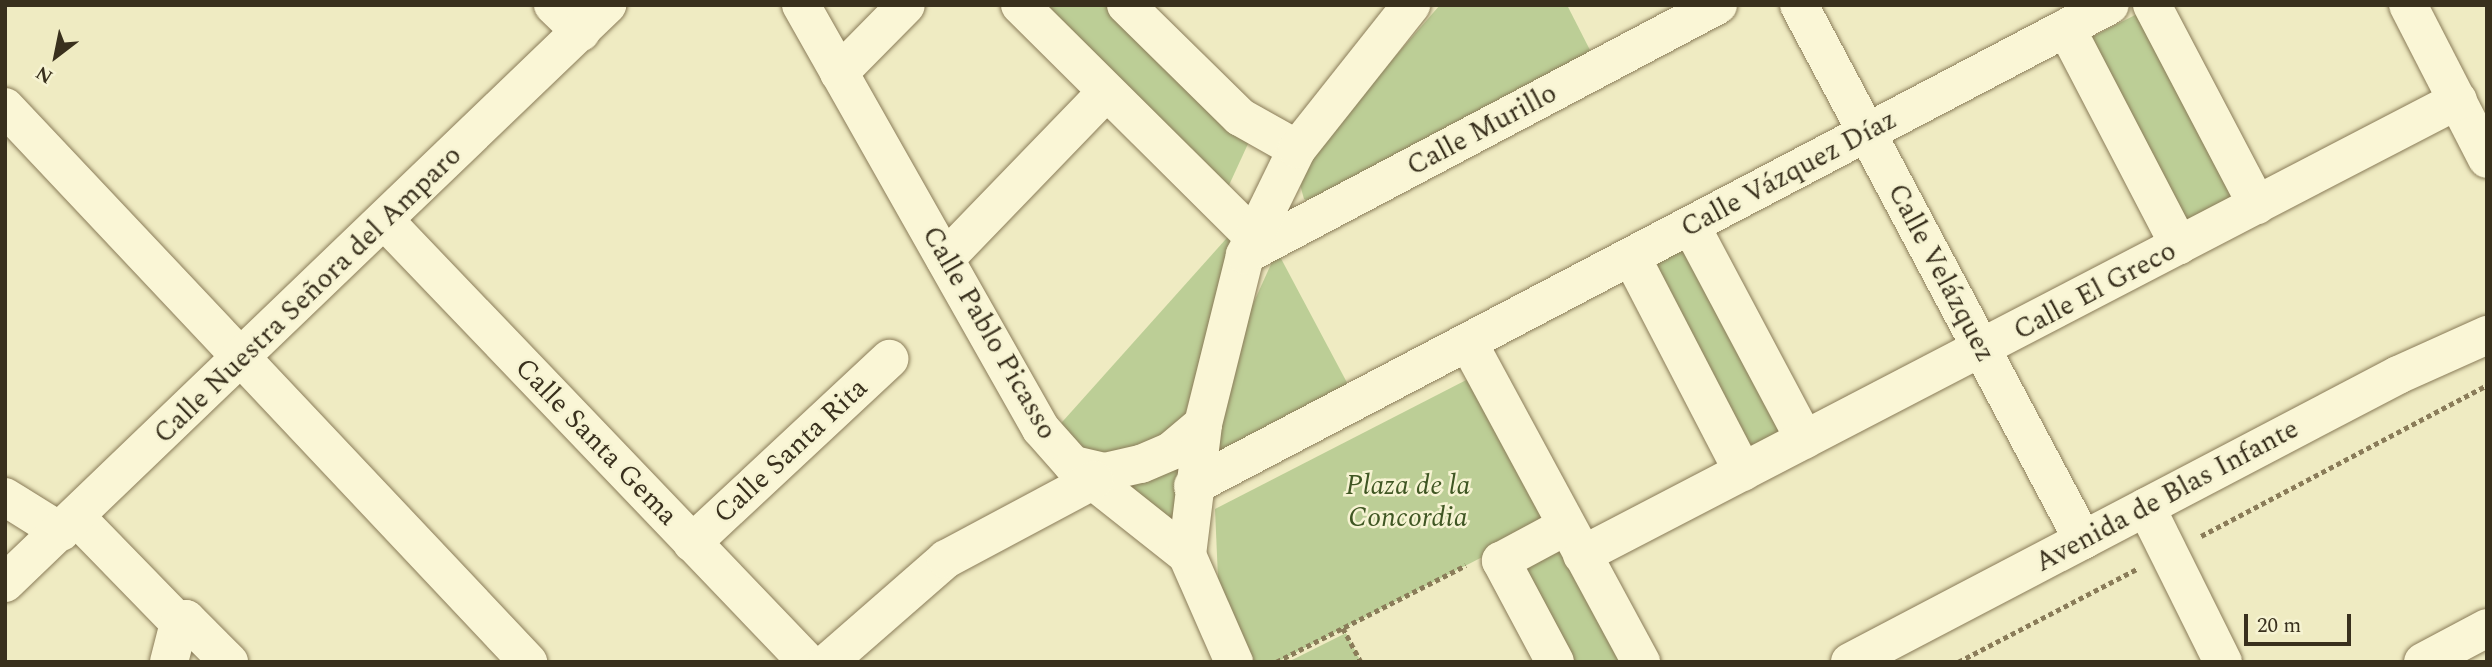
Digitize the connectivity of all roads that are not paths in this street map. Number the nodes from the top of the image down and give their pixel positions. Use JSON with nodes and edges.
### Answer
{"nodes":[{"id":1,"x":553,"y":5,"type":"edge"},
{"id":2,"x":801,"y":5,"type":"edge"},
{"id":3,"x":906,"y":5,"type":"edge"},
{"id":4,"x":1020,"y":5,"type":"edge"},
{"id":5,"x":1126,"y":5,"type":"edge"},
{"id":6,"x":1411,"y":5,"type":"edge"},
{"id":7,"x":1718,"y":5,"type":"edge"},
{"id":8,"x":1799,"y":5,"type":"edge"},
{"id":9,"x":2110,"y":5,"type":"edge"},
{"id":10,"x":2152,"y":5,"type":"edge"},
{"id":11,"x":2408,"y":5,"type":"edge"},
{"id":12,"x":594,"y":19,"type":"edge"},
{"id":13,"x":2066,"y":28,"type":"junction"},
{"id":14,"x":839,"y":73,"type":"junction"},
{"id":15,"x":1106,"y":92,"type":"junction"},
{"id":16,"x":2470,"y":106,"type":"edge"},
{"id":17,"x":5,"y":107,"type":"edge"},
{"id":18,"x":1867,"y":132,"type":"junction"},
{"id":19,"x":1297,"y":149,"type":"junction"},
{"id":20,"x":2487,"y":159,"type":"edge"},
{"id":21,"x":2257,"y":205,"type":"junction"},
{"id":22,"x":385,"y":221,"type":"junction"},
{"id":23,"x":1691,"y":226,"type":"junction"},
{"id":24,"x":1250,"y":246,"type":"junction"},
{"id":25,"x":2179,"y":246,"type":"junction"},
{"id":26,"x":1632,"y":258,"type":"junction"},
{"id":27,"x":945,"y":259,"type":"junction"},
{"id":28,"x":2487,"y":335,"type":"edge"},
{"id":29,"x":1469,"y":344,"type":"junction"},
{"id":30,"x":1983,"y":352,"type":"junction"},
{"id":31,"x":244,"y":357,"type":"junction"},
{"id":32,"x":889,"y":359,"type":"dead end"},
{"id":33,"x":1203,"y":424,"type":"junction"},
{"id":34,"x":1805,"y":440,"type":"junction"},
{"id":35,"x":1083,"y":472,"type":"junction"},
{"id":36,"x":1743,"y":472,"type":"junction"},
{"id":37,"x":1193,"y":485,"type":"junction"},
{"id":38,"x":5,"y":497,"type":"edge"},
{"id":39,"x":2147,"y":507,"type":"junction"},
{"id":40,"x":69,"y":524,"type":"junction"},
{"id":41,"x":1574,"y":540,"type":"junction"},
{"id":42,"x":2083,"y":540,"type":"junction"},
{"id":43,"x":692,"y":543,"type":"junction"},
{"id":44,"x":1187,"y":555,"type":"junction"},
{"id":45,"x":5,"y":583,"type":"edge"},
{"id":46,"x":179,"y":623,"type":"junction"},
{"id":47,"x":2487,"y":628,"type":"edge"},
{"id":48,"x":169,"y":662,"type":"edge"},
{"id":49,"x":229,"y":662,"type":"edge"},
{"id":50,"x":528,"y":662,"type":"edge"},
{"id":51,"x":807,"y":662,"type":"edge"},
{"id":52,"x":828,"y":662,"type":"edge"},
{"id":53,"x":1234,"y":662,"type":"edge"},
{"id":54,"x":1555,"y":662,"type":"edge"},
{"id":55,"x":1641,"y":662,"type":"edge"},
{"id":56,"x":1850,"y":662,"type":"edge"},
{"id":57,"x":2223,"y":662,"type":"edge"},
{"id":58,"x":2423,"y":662,"type":"edge"}],
"edges":[{"from":1,"to":12,"type":"street"},
{"from":2,"to":14,"type":"street","name":"Calle Pablo Picasso"},
{"from":3,"to":14,"type":"street"},
{"from":4,"to":15,"type":"street"},
{"from":5,"to":19,"type":"street"},
{"from":6,"to":19,"type":"street"},
{"from":7,"to":24,"type":"street","name":"Calle Murillo"},
{"from":8,"to":18,"type":"street","name":"Calle Velázquez"},
{"from":9,"to":13,"type":"street","name":"Calle Vázquez Díaz"},
{"from":10,"to":21,"type":"street"},
{"from":11,"to":16,"type":"street"},
{"from":12,"to":22,"type":"street","name":"Calle Nuestra Señora del Amparo"},
{"from":13,"to":18,"type":"street","name":"Calle Vázquez Díaz"},
{"from":13,"to":25,"type":"street"},
{"from":14,"to":27,"type":"street","name":"Calle Pablo Picasso"},
{"from":15,"to":24,"type":"street"},
{"from":15,"to":27,"type":"street"},
{"from":16,"to":20,"type":"street"},
{"from":16,"to":21,"type":"street","name":"Calle El Greco"},
{"from":17,"to":31,"type":"street"},
{"from":18,"to":23,"type":"street","name":"Calle Vázquez Díaz"},
{"from":18,"to":30,"type":"street","name":"Calle Velázquez"},
{"from":19,"to":24,"type":"street"},
{"from":21,"to":25,"type":"street","name":"Calle El Greco"},
{"from":22,"to":31,"type":"street","name":"Calle Nuestra Señora del Amparo"},
{"from":22,"to":43,"type":"street","name":"Calle Santa Gema"},
{"from":23,"to":26,"type":"street","name":"Calle Vázquez Díaz"},
{"from":23,"to":34,"type":"street"},
{"from":24,"to":33,"type":"street"},
{"from":25,"to":30,"type":"street","name":"Calle El Greco"},
{"from":26,"to":29,"type":"street","name":"Calle Vázquez Díaz"},
{"from":26,"to":36,"type":"street"},
{"from":27,"to":35,"type":"street","name":"Calle Pablo Picasso"},
{"from":28,"to":39,"type":"street","name":"Avenida de Blas Infante"},
{"from":29,"to":37,"type":"street","name":"Calle Vázquez Díaz"},
{"from":29,"to":41,"type":"street"},
{"from":30,"to":34,"type":"street","name":"Calle El Greco"},
{"from":30,"to":42,"type":"street","name":"Calle Velázquez"},
{"from":31,"to":40,"type":"street","name":"Calle Nuestra Señora del Amparo"},
{"from":31,"to":50,"type":"street"},
{"from":32,"to":43,"type":"street","name":"Calle Santa Rita"},
{"from":33,"to":35,"type":"street"},
{"from":33,"to":37,"type":"street"},
{"from":34,"to":36,"type":"street","name":"Calle El Greco"},
{"from":35,"to":44,"type":"street","name":"Calle Pablo Picasso"},
{"from":35,"to":52,"type":"street"},
{"from":36,"to":41,"type":"street","name":"Calle El Greco"},
{"from":37,"to":44,"type":"street"},
{"from":38,"to":40,"type":"street"},
{"from":39,"to":42,"type":"street","name":"Avenida de Blas Infante"},
{"from":39,"to":57,"type":"street"},
{"from":40,"to":45,"type":"street","name":"Calle Nuestra Señora del Amparo"},
{"from":40,"to":46,"type":"street"},
{"from":41,"to":54,"type":"street","name":"Calle El Greco"},
{"from":41,"to":55,"type":"street"},
{"from":42,"to":56,"type":"street","name":"Avenida de Blas Infante"},
{"from":43,"to":51,"type":"street","name":"Calle Santa Gema"},
{"from":44,"to":53,"type":"street","name":"Calle Pablo Picasso"},
{"from":46,"to":48,"type":"street"},
{"from":46,"to":49,"type":"street"},
{"from":47,"to":58,"type":"street"}]}
